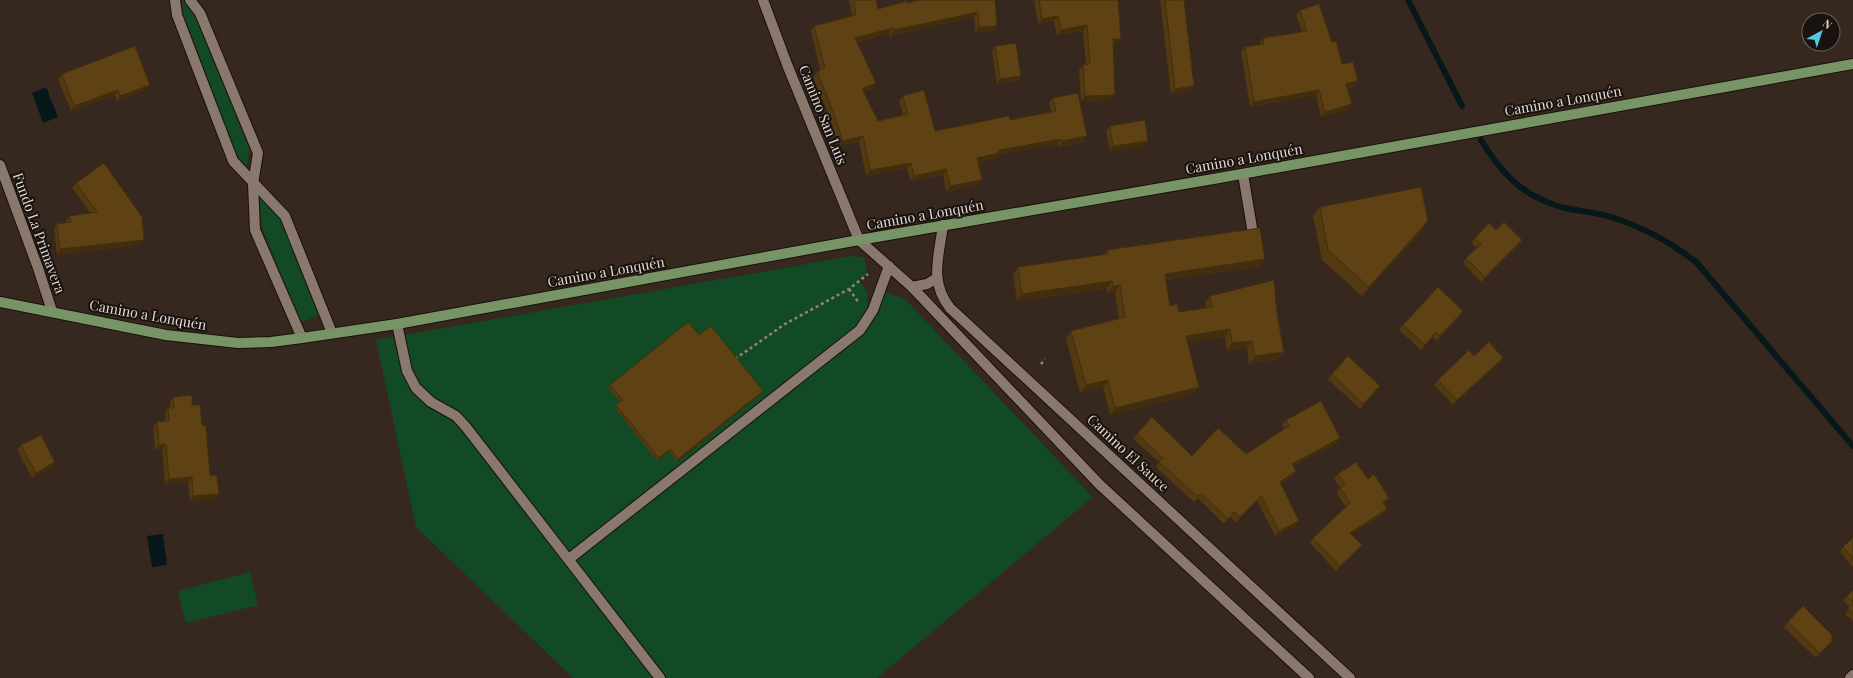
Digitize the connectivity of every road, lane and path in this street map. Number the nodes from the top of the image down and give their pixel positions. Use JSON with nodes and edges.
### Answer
{"nodes":[{"id":1,"x":175,"y":0,"type":"edge"},
{"id":2,"x":190,"y":0,"type":"edge"},
{"id":3,"x":763,"y":0,"type":"edge"},
{"id":4,"x":1853,"y":64,"type":"edge"},
{"id":5,"x":0,"y":165,"type":"edge"},
{"id":6,"x":1243,"y":174,"type":"junction"},
{"id":7,"x":252,"y":184,"type":"junction"},
{"id":8,"x":942,"y":226,"type":"junction"},
{"id":9,"x":1252,"y":228,"type":"edge"},
{"id":10,"x":859,"y":240,"type":"junction"},
{"id":11,"x":889,"y":266,"type":"junction"},
{"id":12,"x":937,"y":278,"type":"junction"},
{"id":13,"x":860,"y":281,"type":"dead end"},
{"id":14,"x":912,"y":288,"type":"junction"},
{"id":15,"x":0,"y":302,"type":"edge"},
{"id":16,"x":52,"y":311,"type":"junction"},
{"id":17,"x":397,"y":324,"type":"junction"},
{"id":18,"x":332,"y":333,"type":"junction"},
{"id":19,"x":302,"y":338,"type":"junction"},
{"id":20,"x":734,"y":359,"type":"edge"},
{"id":21,"x":1045,"y":359,"type":"dead end"},
{"id":22,"x":1041,"y":364,"type":"dead end"},
{"id":23,"x":569,"y":559,"type":"junction"},
{"id":24,"x":1853,"y":675,"type":"edge"},
{"id":25,"x":1347,"y":677,"type":"edge"},
{"id":26,"x":660,"y":678,"type":"edge"},
{"id":27,"x":1309,"y":678,"type":"edge"},
{"id":28,"x":1850,"y":678,"type":"edge"}],
"edges":[{"from":1,"to":7,"type":"street"},
{"from":2,"to":7,"type":"street"},
{"from":3,"to":10,"type":"street","name":"Camino San Luis"},
{"from":4,"to":6,"type":"main road","name":"Camino a Lonquén"},
{"from":5,"to":16,"type":"street","name":"Fundo La Primavera"},
{"from":6,"to":8,"type":"main road","name":"Camino a Lonquén"},
{"from":6,"to":9,"type":"street"},
{"from":7,"to":18,"type":"street"},
{"from":7,"to":19,"type":"street"},
{"from":8,"to":10,"type":"main road","name":"Camino a Lonquén"},
{"from":8,"to":12,"type":"street","name":"Camino El Sauce"},
{"from":10,"to":11,"type":"street"},
{"from":10,"to":17,"type":"main road","name":"Camino a Lonquén"},
{"from":11,"to":14,"type":"street"},
{"from":11,"to":23,"type":"street"},
{"from":12,"to":14,"type":"street"},
{"from":12,"to":25,"type":"street","name":"Camino El Sauce"},
{"from":13,"to":20,"type":"path"},
{"from":14,"to":27,"type":"street"},
{"from":15,"to":16,"type":"main road","name":"Camino a Lonquén"},
{"from":16,"to":19,"type":"main road","name":"Camino a Lonquén"},
{"from":17,"to":18,"type":"main road","name":"Camino a Lonquén"},
{"from":17,"to":23,"type":"street"},
{"from":18,"to":19,"type":"main road","name":"Camino a Lonquén"},
{"from":21,"to":22,"type":"path"},
{"from":23,"to":26,"type":"street"},
{"from":24,"to":28,"type":"street"}]}
